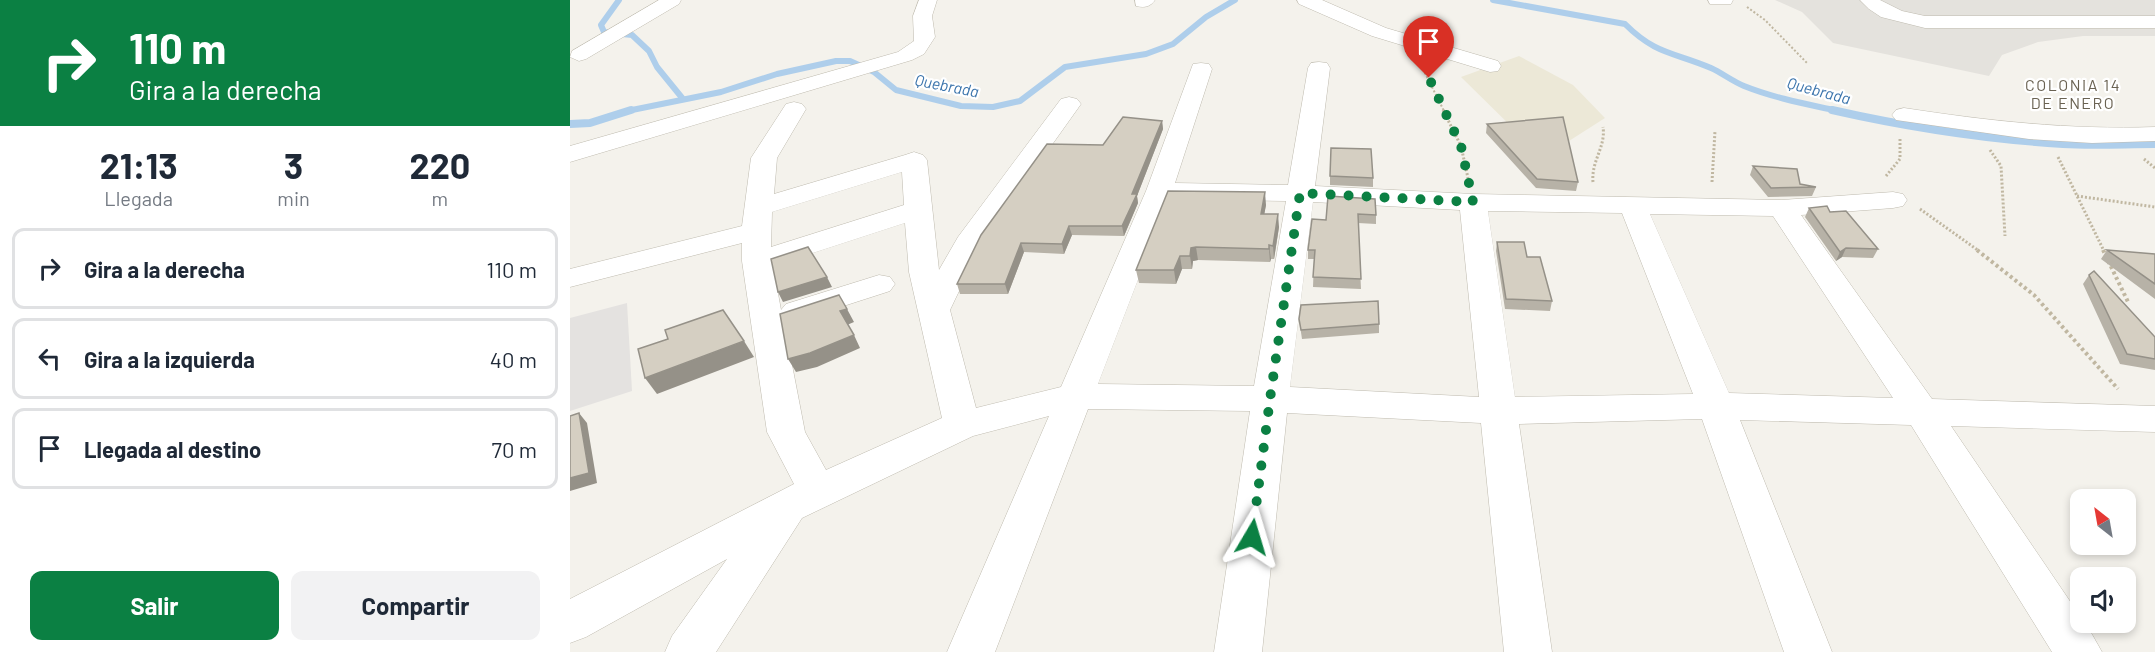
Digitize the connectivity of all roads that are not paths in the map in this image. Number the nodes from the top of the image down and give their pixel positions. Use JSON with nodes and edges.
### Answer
{"nodes":[{"id":1,"x":672,"y":0,"type":"edge"},
{"id":2,"x":928,"y":0,"type":"edge"},
{"id":3,"x":1306,"y":0,"type":"edge"},
{"id":4,"x":1717,"y":0,"type":"edge"},
{"id":5,"x":1724,"y":0,"type":"edge"},
{"id":6,"x":1869,"y":0,"type":"edge"},
{"id":7,"x":2155,"y":22,"type":"edge"},
{"id":8,"x":579,"y":55,"type":"dead end"},
{"id":9,"x":1490,"y":66,"type":"dead end"},
{"id":10,"x":1319,"y":68,"type":"dead end"},
{"id":11,"x":1201,"y":69,"type":"dead end"},
{"id":12,"x":1069,"y":104,"type":"dead end"},
{"id":13,"x":794,"y":109,"type":"dead end"},
{"id":14,"x":1902,"y":124,"type":"road end"},
{"id":15,"x":2155,"y":134,"type":"edge"},
{"id":16,"x":570,"y":154,"type":"edge"},
{"id":17,"x":1159,"y":191,"type":"junction"},
{"id":18,"x":1300,"y":193,"type":"junction"},
{"id":19,"x":1893,"y":200,"type":"road end"},
{"id":20,"x":1473,"y":202,"type":"junction"},
{"id":21,"x":1614,"y":205,"type":"junction"},
{"id":22,"x":1782,"y":208,"type":"junction"},
{"id":23,"x":918,"y":209,"type":"junction"},
{"id":24,"x":757,"y":233,"type":"junction"},
{"id":25,"x":570,"y":278,"type":"edge"},
{"id":26,"x":879,"y":284,"type":"dead end"},
{"id":27,"x":933,"y":312,"type":"junction"},
{"id":28,"x":767,"y":321,"type":"junction"},
{"id":29,"x":1075,"y":396,"type":"junction"},
{"id":30,"x":1270,"y":399,"type":"junction"},
{"id":31,"x":1716,"y":406,"type":"junction"},
{"id":32,"x":1499,"y":411,"type":"junction"},
{"id":33,"x":1922,"y":413,"type":"junction"},
{"id":34,"x":2151,"y":423,"type":"edge"},
{"id":35,"x":962,"y":425,"type":"junction"},
{"id":36,"x":802,"y":499,"type":"junction"},
{"id":37,"x":570,"y":622,"type":"edge"},
{"id":38,"x":689,"y":652,"type":"edge"},
{"id":39,"x":971,"y":652,"type":"edge"},
{"id":40,"x":1238,"y":652,"type":"edge"},
{"id":41,"x":1528,"y":652,"type":"edge"},
{"id":42,"x":1808,"y":652,"type":"edge"},
{"id":43,"x":2078,"y":652,"type":"edge"}],
"edges":[{"from":1,"to":8,"type":"street"},
{"from":2,"to":16,"type":"street"},
{"from":3,"to":9,"type":"street"},
{"from":4,"to":5,"type":"street"},
{"from":6,"to":7,"type":"street"},
{"from":10,"to":18,"type":"street"},
{"from":11,"to":17,"type":"street"},
{"from":12,"to":27,"type":"street"},
{"from":13,"to":24,"type":"street"},
{"from":14,"to":15,"type":"street"},
{"from":17,"to":18,"type":"street"},
{"from":17,"to":29,"type":"street"},
{"from":18,"to":20,"type":"street"},
{"from":18,"to":30,"type":"street"},
{"from":19,"to":22,"type":"street"},
{"from":20,"to":21,"type":"street"},
{"from":20,"to":32,"type":"street"},
{"from":21,"to":22,"type":"street"},
{"from":21,"to":31,"type":"street"},
{"from":22,"to":33,"type":"street"},
{"from":23,"to":24,"type":"street"},
{"from":23,"to":24,"type":"street"},
{"from":23,"to":27,"type":"street"},
{"from":24,"to":25,"type":"street"},
{"from":24,"to":28,"type":"street"},
{"from":26,"to":28,"type":"street"},
{"from":27,"to":35,"type":"street"},
{"from":28,"to":36,"type":"street"},
{"from":29,"to":30,"type":"street"},
{"from":29,"to":35,"type":"street"},
{"from":29,"to":39,"type":"street"},
{"from":30,"to":32,"type":"street"},
{"from":30,"to":40,"type":"street"},
{"from":31,"to":32,"type":"street"},
{"from":31,"to":33,"type":"street"},
{"from":31,"to":42,"type":"street"},
{"from":32,"to":41,"type":"street"},
{"from":33,"to":34,"type":"street"},
{"from":33,"to":43,"type":"street"},
{"from":35,"to":36,"type":"street"},
{"from":36,"to":37,"type":"street"},
{"from":36,"to":38,"type":"street"}]}
